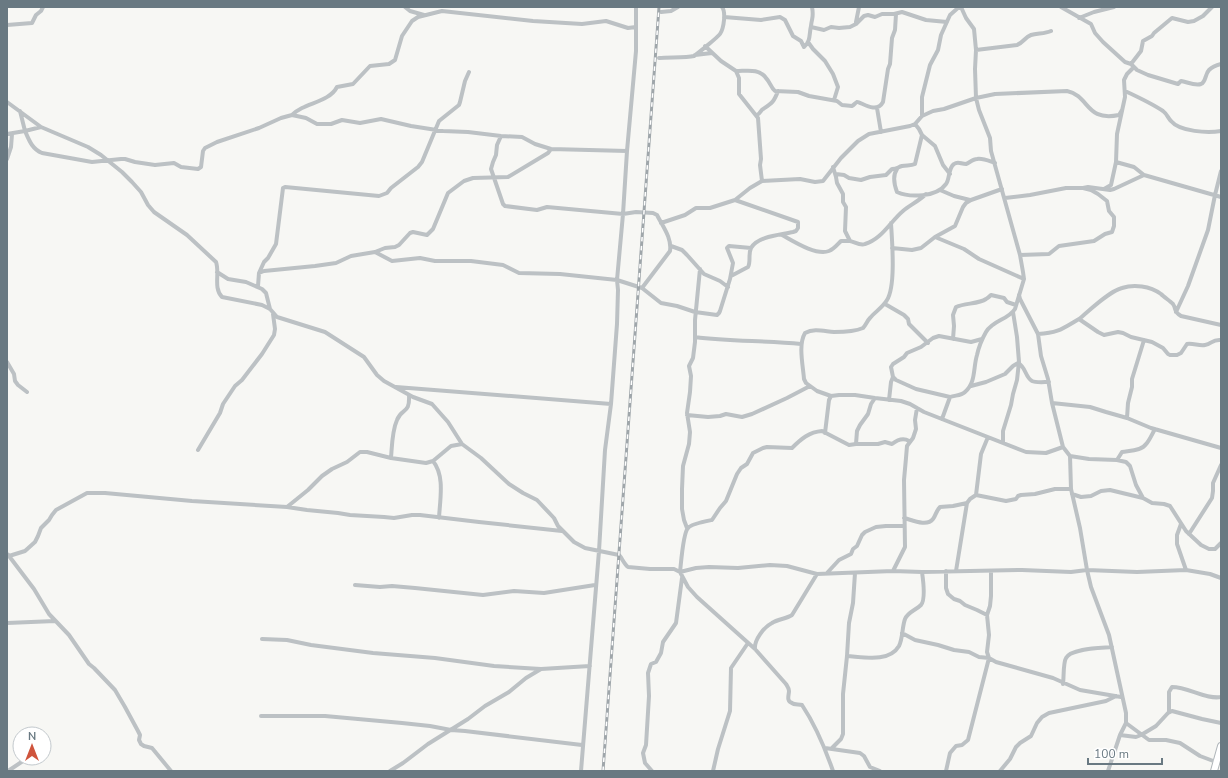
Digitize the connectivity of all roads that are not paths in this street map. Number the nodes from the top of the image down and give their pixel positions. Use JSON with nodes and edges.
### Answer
{"nodes":[{"id":1,"x":43,"y":7,"type":"edge"},
{"id":2,"x":405,"y":7,"type":"edge"},
{"id":3,"x":636,"y":7,"type":"edge"},
{"id":4,"x":678,"y":7,"type":"edge"},
{"id":5,"x":722,"y":7,"type":"edge"},
{"id":6,"x":812,"y":7,"type":"edge"},
{"id":7,"x":859,"y":7,"type":"edge"},
{"id":8,"x":960,"y":7,"type":"edge"},
{"id":9,"x":1061,"y":7,"type":"edge"},
{"id":10,"x":1114,"y":7,"type":"edge"},
{"id":11,"x":1212,"y":7,"type":"edge"},
{"id":12,"x":661,"y":12,"type":"dead end"},
{"id":13,"x":896,"y":14,"type":"junction"},
{"id":14,"x":424,"y":16,"type":"junction"},
{"id":15,"x":724,"y":17,"type":"junction"},
{"id":16,"x":1079,"y":18,"type":"junction"},
{"id":17,"x":947,"y":22,"type":"junction"},
{"id":18,"x":856,"y":24,"type":"junction"},
{"id":19,"x":7,"y":25,"type":"edge"},
{"id":20,"x":636,"y":27,"type":"junction"},
{"id":21,"x":810,"y":28,"type":"junction"},
{"id":22,"x":1051,"y":31,"type":"dead end"},
{"id":23,"x":808,"y":42,"type":"junction"},
{"id":24,"x":705,"y":46,"type":"junction"},
{"id":25,"x":976,"y":50,"type":"junction"},
{"id":26,"x":712,"y":53,"type":"junction"},
{"id":27,"x":695,"y":55,"type":"junction"},
{"id":28,"x":659,"y":58,"type":"dead end"},
{"id":29,"x":1221,"y":64,"type":"edge"},
{"id":30,"x":1133,"y":66,"type":"junction"},
{"id":31,"x":736,"y":71,"type":"junction"},
{"id":32,"x":469,"y":72,"type":"dead end"},
{"id":33,"x":778,"y":91,"type":"junction"},
{"id":34,"x":1125,"y":91,"type":"junction"},
{"id":35,"x":976,"y":98,"type":"junction"},
{"id":36,"x":834,"y":100,"type":"junction"},
{"id":37,"x":7,"y":102,"type":"edge"},
{"id":38,"x":877,"y":108,"type":"junction"},
{"id":39,"x":1122,"y":110,"type":"junction"},
{"id":40,"x":20,"y":111,"type":"junction"},
{"id":41,"x":292,"y":115,"type":"junction"},
{"id":42,"x":757,"y":116,"type":"junction"},
{"id":43,"x":922,"y":116,"type":"junction"},
{"id":44,"x":915,"y":124,"type":"junction"},
{"id":45,"x":40,"y":127,"type":"junction"},
{"id":46,"x":435,"y":129,"type":"junction"},
{"id":47,"x":25,"y":131,"type":"junction"},
{"id":48,"x":1221,"y":131,"type":"edge"},
{"id":49,"x":881,"y":132,"type":"junction"},
{"id":50,"x":7,"y":134,"type":"edge"},
{"id":51,"x":12,"y":134,"type":"junction"},
{"id":52,"x":922,"y":135,"type":"junction"},
{"id":53,"x":501,"y":136,"type":"junction"},
{"id":54,"x":551,"y":149,"type":"junction"},
{"id":55,"x":627,"y":151,"type":"junction"},
{"id":56,"x":7,"y":160,"type":"edge"},
{"id":57,"x":106,"y":160,"type":"junction"},
{"id":58,"x":1116,"y":162,"type":"junction"},
{"id":59,"x":995,"y":163,"type":"junction"},
{"id":60,"x":833,"y":167,"type":"junction"},
{"id":61,"x":897,"y":169,"type":"junction"},
{"id":62,"x":1221,"y":171,"type":"edge"},
{"id":63,"x":836,"y":174,"type":"junction"},
{"id":64,"x":950,"y":174,"type":"junction"},
{"id":65,"x":1144,"y":175,"type":"junction"},
{"id":66,"x":494,"y":178,"type":"junction"},
{"id":67,"x":762,"y":181,"type":"junction"},
{"id":68,"x":1083,"y":188,"type":"junction"},
{"id":69,"x":1104,"y":189,"type":"junction"},
{"id":70,"x":940,"y":190,"type":"junction"},
{"id":71,"x":1002,"y":190,"type":"junction"},
{"id":72,"x":926,"y":194,"type":"junction"},
{"id":73,"x":1215,"y":195,"type":"junction"},
{"id":74,"x":1221,"y":197,"type":"edge"},
{"id":75,"x":1005,"y":198,"type":"junction"},
{"id":76,"x":735,"y":200,"type":"junction"},
{"id":77,"x":971,"y":200,"type":"junction"},
{"id":78,"x":623,"y":214,"type":"junction"},
{"id":79,"x":661,"y":223,"type":"junction"},
{"id":80,"x":891,"y":223,"type":"junction"},
{"id":81,"x":782,"y":235,"type":"junction"},
{"id":82,"x":935,"y":237,"type":"junction"},
{"id":83,"x":850,"y":241,"type":"junction"},
{"id":84,"x":671,"y":246,"type":"junction"},
{"id":85,"x":751,"y":248,"type":"junction"},
{"id":86,"x":892,"y":248,"type":"junction"},
{"id":87,"x":375,"y":252,"type":"junction"},
{"id":88,"x":1020,"y":255,"type":"junction"},
{"id":89,"x":700,"y":269,"type":"junction"},
{"id":90,"x":218,"y":272,"type":"junction"},
{"id":91,"x":259,"y":274,"type":"junction"},
{"id":92,"x":731,"y":276,"type":"junction"},
{"id":93,"x":1024,"y":279,"type":"junction"},
{"id":94,"x":617,"y":280,"type":"junction"},
{"id":95,"x":258,"y":286,"type":"junction"},
{"id":96,"x":728,"y":287,"type":"junction"},
{"id":97,"x":642,"y":288,"type":"junction"},
{"id":98,"x":1019,"y":295,"type":"junction"},
{"id":99,"x":885,"y":304,"type":"junction"},
{"id":100,"x":1016,"y":305,"type":"junction"},
{"id":101,"x":270,"y":309,"type":"junction"},
{"id":102,"x":695,"y":312,"type":"junction"},
{"id":103,"x":1013,"y":312,"type":"junction"},
{"id":104,"x":1175,"y":313,"type":"junction"},
{"id":105,"x":273,"y":314,"type":"junction"},
{"id":106,"x":1079,"y":319,"type":"junction"},
{"id":107,"x":1221,"y":325,"type":"edge"},
{"id":108,"x":1038,"y":334,"type":"junction"},
{"id":109,"x":695,"y":337,"type":"junction"},
{"id":110,"x":953,"y":339,"type":"junction"},
{"id":111,"x":982,"y":339,"type":"junction"},
{"id":112,"x":1144,"y":340,"type":"junction"},
{"id":113,"x":1221,"y":340,"type":"edge"},
{"id":114,"x":928,"y":343,"type":"junction"},
{"id":115,"x":801,"y":344,"type":"junction"},
{"id":116,"x":7,"y":362,"type":"edge"},
{"id":117,"x":1018,"y":364,"type":"junction"},
{"id":118,"x":893,"y":377,"type":"junction"},
{"id":119,"x":1049,"y":382,"type":"junction"},
{"id":120,"x":810,"y":386,"type":"junction"},
{"id":121,"x":971,"y":386,"type":"junction"},
{"id":122,"x":394,"y":387,"type":"junction"},
{"id":123,"x":26,"y":392,"type":"dead end"},
{"id":124,"x":408,"y":394,"type":"junction"},
{"id":125,"x":831,"y":396,"type":"junction"},
{"id":126,"x":950,"y":397,"type":"junction"},
{"id":127,"x":874,"y":398,"type":"junction"},
{"id":128,"x":889,"y":400,"type":"junction"},
{"id":129,"x":1052,"y":402,"type":"junction"},
{"id":130,"x":611,"y":404,"type":"junction"},
{"id":131,"x":917,"y":408,"type":"junction"},
{"id":132,"x":924,"y":412,"type":"junction"},
{"id":133,"x":916,"y":414,"type":"junction"},
{"id":134,"x":687,"y":415,"type":"junction"},
{"id":135,"x":1127,"y":418,"type":"junction"},
{"id":136,"x":942,"y":419,"type":"junction"},
{"id":137,"x":1155,"y":429,"type":"junction"},
{"id":138,"x":825,"y":433,"type":"junction"},
{"id":139,"x":988,"y":437,"type":"junction"},
{"id":140,"x":910,"y":441,"type":"junction"},
{"id":141,"x":1003,"y":443,"type":"junction"},
{"id":142,"x":462,"y":444,"type":"junction"},
{"id":143,"x":856,"y":444,"type":"junction"},
{"id":144,"x":1063,"y":447,"type":"junction"},
{"id":145,"x":1221,"y":448,"type":"edge"},
{"id":146,"x":198,"y":450,"type":"dead end"},
{"id":147,"x":438,"y":456,"type":"junction"},
{"id":148,"x":1070,"y":456,"type":"junction"},
{"id":149,"x":391,"y":458,"type":"junction"},
{"id":150,"x":1117,"y":460,"type":"junction"},
{"id":151,"x":433,"y":461,"type":"junction"},
{"id":152,"x":1221,"y":465,"type":"edge"},
{"id":153,"x":437,"y":466,"type":"junction"},
{"id":154,"x":1071,"y":491,"type":"junction"},
{"id":155,"x":976,"y":495,"type":"junction"},
{"id":156,"x":1143,"y":498,"type":"junction"},
{"id":157,"x":967,"y":503,"type":"junction"},
{"id":158,"x":287,"y":507,"type":"junction"},
{"id":159,"x":439,"y":518,"type":"junction"},
{"id":160,"x":904,"y":518,"type":"junction"},
{"id":161,"x":1181,"y":524,"type":"junction"},
{"id":162,"x":904,"y":526,"type":"junction"},
{"id":163,"x":688,"y":528,"type":"junction"},
{"id":164,"x":562,"y":530,"type":"junction"},
{"id":165,"x":1189,"y":534,"type":"junction"},
{"id":166,"x":1221,"y":543,"type":"edge"},
{"id":167,"x":599,"y":551,"type":"junction"},
{"id":168,"x":8,"y":555,"type":"edge"},
{"id":169,"x":1087,"y":570,"type":"junction"},
{"id":170,"x":1186,"y":570,"type":"junction"},
{"id":171,"x":893,"y":571,"type":"junction"},
{"id":172,"x":946,"y":571,"type":"junction"},
{"id":173,"x":956,"y":571,"type":"junction"},
{"id":174,"x":992,"y":571,"type":"junction"},
{"id":175,"x":680,"y":572,"type":"junction"},
{"id":176,"x":922,"y":572,"type":"junction"},
{"id":177,"x":827,"y":573,"type":"junction"},
{"id":178,"x":855,"y":573,"type":"junction"},
{"id":179,"x":817,"y":574,"type":"junction"},
{"id":180,"x":682,"y":578,"type":"junction"},
{"id":181,"x":1221,"y":578,"type":"edge"},
{"id":182,"x":355,"y":585,"type":"dead end"},
{"id":183,"x":595,"y":585,"type":"junction"},
{"id":184,"x":987,"y":615,"type":"junction"},
{"id":185,"x":55,"y":621,"type":"junction"},
{"id":186,"x":7,"y":623,"type":"edge"},
{"id":187,"x":902,"y":632,"type":"junction"},
{"id":188,"x":262,"y":639,"type":"dead end"},
{"id":189,"x":748,"y":643,"type":"junction"},
{"id":190,"x":1112,"y":647,"type":"junction"},
{"id":191,"x":755,"y":649,"type":"junction"},
{"id":192,"x":847,"y":656,"type":"junction"},
{"id":193,"x":989,"y":658,"type":"junction"},
{"id":194,"x":590,"y":666,"type":"junction"},
{"id":195,"x":541,"y":669,"type":"junction"},
{"id":196,"x":1063,"y":684,"type":"junction"},
{"id":197,"x":1116,"y":696,"type":"junction"},
{"id":198,"x":1121,"y":697,"type":"junction"},
{"id":199,"x":1221,"y":697,"type":"edge"},
{"id":200,"x":1169,"y":712,"type":"junction"},
{"id":201,"x":261,"y":716,"type":"dead end"},
{"id":202,"x":1126,"y":723,"type":"junction"},
{"id":203,"x":1221,"y":723,"type":"edge"},
{"id":204,"x":451,"y":730,"type":"junction"},
{"id":205,"x":1120,"y":735,"type":"junction"},
{"id":206,"x":1141,"y":735,"type":"junction"},
{"id":207,"x":582,"y":745,"type":"junction"},
{"id":208,"x":1221,"y":746,"type":"edge"},
{"id":209,"x":825,"y":748,"type":"junction"},
{"id":210,"x":832,"y":748,"type":"junction"},
{"id":211,"x":1216,"y":762,"type":"junction"},
{"id":212,"x":171,"y":771,"type":"edge"},
{"id":213,"x":390,"y":771,"type":"edge"},
{"id":214,"x":581,"y":771,"type":"edge"},
{"id":215,"x":652,"y":771,"type":"edge"},
{"id":216,"x":713,"y":771,"type":"edge"},
{"id":217,"x":833,"y":771,"type":"edge"},
{"id":218,"x":880,"y":771,"type":"edge"},
{"id":219,"x":946,"y":771,"type":"edge"},
{"id":220,"x":1000,"y":771,"type":"edge"},
{"id":221,"x":1108,"y":771,"type":"edge"},
{"id":222,"x":1214,"y":771,"type":"edge"}],
"edges":[{"from":1,"to":19,"type":"street"},
{"from":2,"to":14,"type":"street"},
{"from":3,"to":20,"type":"street"},
{"from":4,"to":12,"type":"street"},
{"from":5,"to":15,"type":"street"},
{"from":6,"to":21,"type":"street"},
{"from":7,"to":18,"type":"street"},
{"from":8,"to":17,"type":"street"},
{"from":8,"to":25,"type":"street"},
{"from":9,"to":16,"type":"street"},
{"from":10,"to":16,"type":"street"},
{"from":11,"to":30,"type":"street"},
{"from":13,"to":17,"type":"street"},
{"from":13,"to":18,"type":"street"},
{"from":13,"to":38,"type":"street"},
{"from":14,"to":20,"type":"street"},
{"from":14,"to":41,"type":"street"},
{"from":15,"to":23,"type":"street"},
{"from":15,"to":24,"type":"street"},
{"from":16,"to":30,"type":"street"},
{"from":17,"to":43,"type":"street"},
{"from":18,"to":21,"type":"street"},
{"from":20,"to":55,"type":"street"},
{"from":21,"to":23,"type":"street"},
{"from":22,"to":25,"type":"street"},
{"from":23,"to":36,"type":"street"},
{"from":24,"to":26,"type":"street"},
{"from":24,"to":27,"type":"street"},
{"from":25,"to":35,"type":"street"},
{"from":26,"to":27,"type":"street"},
{"from":26,"to":31,"type":"street"},
{"from":27,"to":28,"type":"street"},
{"from":29,"to":30,"type":"street"},
{"from":30,"to":34,"type":"street"},
{"from":31,"to":33,"type":"street"},
{"from":31,"to":42,"type":"street"},
{"from":32,"to":46,"type":"street"},
{"from":33,"to":36,"type":"street"},
{"from":33,"to":42,"type":"street"},
{"from":34,"to":39,"type":"street"},
{"from":34,"to":48,"type":"street"},
{"from":35,"to":39,"type":"street"},
{"from":35,"to":43,"type":"street"},
{"from":35,"to":59,"type":"street"},
{"from":36,"to":38,"type":"street"},
{"from":37,"to":40,"type":"street"},
{"from":38,"to":49,"type":"street"},
{"from":39,"to":58,"type":"street"},
{"from":40,"to":45,"type":"street"},
{"from":40,"to":47,"type":"street"},
{"from":41,"to":46,"type":"street"},
{"from":41,"to":57,"type":"street"},
{"from":42,"to":67,"type":"street"},
{"from":43,"to":44,"type":"street"},
{"from":44,"to":49,"type":"street"},
{"from":44,"to":52,"type":"street"},
{"from":45,"to":47,"type":"street"},
{"from":45,"to":57,"type":"street"},
{"from":46,"to":53,"type":"street"},
{"from":46,"to":91,"type":"street"},
{"from":47,"to":51,"type":"street"},
{"from":47,"to":57,"type":"street"},
{"from":49,"to":60,"type":"street"},
{"from":50,"to":51,"type":"street"},
{"from":51,"to":56,"type":"street"},
{"from":52,"to":61,"type":"street"},
{"from":52,"to":64,"type":"street"},
{"from":53,"to":54,"type":"street"},
{"from":53,"to":66,"type":"street"},
{"from":54,"to":55,"type":"street"},
{"from":54,"to":66,"type":"street"},
{"from":55,"to":78,"type":"street"},
{"from":57,"to":90,"type":"street"},
{"from":58,"to":65,"type":"street"},
{"from":58,"to":69,"type":"street"},
{"from":59,"to":64,"type":"street"},
{"from":59,"to":71,"type":"street"},
{"from":60,"to":63,"type":"street"},
{"from":60,"to":67,"type":"street"},
{"from":61,"to":63,"type":"street"},
{"from":61,"to":72,"type":"street"},
{"from":62,"to":73,"type":"street"},
{"from":63,"to":83,"type":"street"},
{"from":64,"to":70,"type":"street"},
{"from":65,"to":69,"type":"street"},
{"from":65,"to":73,"type":"street"},
{"from":66,"to":78,"type":"street"},
{"from":66,"to":87,"type":"street"},
{"from":67,"to":76,"type":"street"},
{"from":68,"to":69,"type":"street"},
{"from":68,"to":75,"type":"street"},
{"from":68,"to":88,"type":"street"},
{"from":70,"to":72,"type":"street"},
{"from":70,"to":77,"type":"street"},
{"from":71,"to":75,"type":"street"},
{"from":71,"to":77,"type":"street"},
{"from":72,"to":80,"type":"street"},
{"from":73,"to":74,"type":"street"},
{"from":73,"to":104,"type":"street"},
{"from":75,"to":88,"type":"street"},
{"from":76,"to":79,"type":"street"},
{"from":76,"to":81,"type":"street"},
{"from":77,"to":82,"type":"street"},
{"from":78,"to":79,"type":"street"},
{"from":78,"to":94,"type":"street"},
{"from":79,"to":84,"type":"street"},
{"from":80,"to":83,"type":"street"},
{"from":80,"to":86,"type":"street"},
{"from":81,"to":83,"type":"street"},
{"from":81,"to":85,"type":"street"},
{"from":82,"to":86,"type":"street"},
{"from":82,"to":93,"type":"street"},
{"from":84,"to":89,"type":"street"},
{"from":84,"to":97,"type":"street"},
{"from":85,"to":92,"type":"street"},
{"from":85,"to":92,"type":"street"},
{"from":86,"to":99,"type":"street"},
{"from":87,"to":91,"type":"street"},
{"from":87,"to":94,"type":"street"},
{"from":88,"to":93,"type":"street"},
{"from":89,"to":96,"type":"street"},
{"from":89,"to":102,"type":"street"},
{"from":90,"to":95,"type":"street"},
{"from":90,"to":101,"type":"street"},
{"from":91,"to":95,"type":"street"},
{"from":92,"to":96,"type":"street"},
{"from":93,"to":98,"type":"street"},
{"from":94,"to":97,"type":"street"},
{"from":94,"to":130,"type":"street"},
{"from":95,"to":101,"type":"street"},
{"from":96,"to":102,"type":"street"},
{"from":97,"to":102,"type":"street"},
{"from":98,"to":100,"type":"street"},
{"from":98,"to":108,"type":"street"},
{"from":99,"to":114,"type":"street"},
{"from":99,"to":115,"type":"street"},
{"from":100,"to":103,"type":"street"},
{"from":100,"to":110,"type":"street"},
{"from":101,"to":105,"type":"street"},
{"from":102,"to":109,"type":"street"},
{"from":103,"to":111,"type":"street"},
{"from":103,"to":117,"type":"street"},
{"from":104,"to":106,"type":"street"},
{"from":104,"to":107,"type":"street"},
{"from":105,"to":122,"type":"street"},
{"from":105,"to":146,"type":"street"},
{"from":106,"to":108,"type":"street"},
{"from":106,"to":112,"type":"street"},
{"from":108,"to":119,"type":"street"},
{"from":109,"to":115,"type":"street"},
{"from":109,"to":134,"type":"street"},
{"from":110,"to":111,"type":"street"},
{"from":110,"to":114,"type":"street"},
{"from":111,"to":121,"type":"street"},
{"from":112,"to":113,"type":"street"},
{"from":112,"to":135,"type":"street"},
{"from":114,"to":118,"type":"street"},
{"from":115,"to":120,"type":"street"},
{"from":116,"to":123,"type":"street"},
{"from":117,"to":119,"type":"street"},
{"from":117,"to":121,"type":"street"},
{"from":117,"to":141,"type":"street"},
{"from":118,"to":126,"type":"street"},
{"from":118,"to":128,"type":"street"},
{"from":119,"to":129,"type":"street"},
{"from":120,"to":125,"type":"street"},
{"from":120,"to":134,"type":"street"},
{"from":121,"to":126,"type":"street"},
{"from":122,"to":124,"type":"street"},
{"from":122,"to":130,"type":"street"},
{"from":124,"to":142,"type":"street"},
{"from":124,"to":149,"type":"street"},
{"from":125,"to":127,"type":"street"},
{"from":125,"to":138,"type":"street"},
{"from":126,"to":136,"type":"street"},
{"from":127,"to":128,"type":"street"},
{"from":127,"to":143,"type":"street"},
{"from":128,"to":131,"type":"street"},
{"from":129,"to":135,"type":"street"},
{"from":129,"to":144,"type":"street"},
{"from":130,"to":167,"type":"street"},
{"from":131,"to":132,"type":"street"},
{"from":131,"to":133,"type":"street"},
{"from":132,"to":133,"type":"street"},
{"from":132,"to":136,"type":"street"},
{"from":133,"to":140,"type":"street"},
{"from":134,"to":163,"type":"street"},
{"from":135,"to":137,"type":"street"},
{"from":136,"to":139,"type":"street"},
{"from":137,"to":145,"type":"street"},
{"from":137,"to":150,"type":"street"},
{"from":138,"to":143,"type":"street"},
{"from":138,"to":163,"type":"street"},
{"from":139,"to":141,"type":"street"},
{"from":139,"to":155,"type":"street"},
{"from":140,"to":143,"type":"street"},
{"from":140,"to":160,"type":"street"},
{"from":141,"to":144,"type":"street"},
{"from":142,"to":147,"type":"street"},
{"from":142,"to":164,"type":"street"},
{"from":144,"to":148,"type":"street"},
{"from":147,"to":151,"type":"street"},
{"from":147,"to":153,"type":"street"},
{"from":148,"to":150,"type":"street"},
{"from":148,"to":154,"type":"street"},
{"from":149,"to":151,"type":"street"},
{"from":149,"to":158,"type":"street"},
{"from":150,"to":156,"type":"street"},
{"from":151,"to":153,"type":"street"},
{"from":152,"to":165,"type":"street"},
{"from":153,"to":159,"type":"street"},
{"from":154,"to":155,"type":"street"},
{"from":154,"to":156,"type":"street"},
{"from":154,"to":169,"type":"street"},
{"from":155,"to":157,"type":"street"},
{"from":156,"to":161,"type":"street"},
{"from":157,"to":160,"type":"street"},
{"from":157,"to":173,"type":"street"},
{"from":158,"to":159,"type":"street"},
{"from":158,"to":168,"type":"street"},
{"from":159,"to":164,"type":"street"},
{"from":160,"to":162,"type":"street"},
{"from":161,"to":165,"type":"street"},
{"from":161,"to":170,"type":"street"},
{"from":162,"to":171,"type":"street"},
{"from":162,"to":177,"type":"street"},
{"from":163,"to":175,"type":"street"},
{"from":164,"to":167,"type":"street"},
{"from":165,"to":166,"type":"street"},
{"from":167,"to":175,"type":"street"},
{"from":167,"to":183,"type":"street"},
{"from":168,"to":185,"type":"street"},
{"from":169,"to":170,"type":"street"},
{"from":169,"to":174,"type":"street"},
{"from":169,"to":190,"type":"street"},
{"from":170,"to":181,"type":"street"},
{"from":171,"to":176,"type":"street"},
{"from":171,"to":178,"type":"street"},
{"from":172,"to":173,"type":"street"},
{"from":172,"to":176,"type":"street"},
{"from":172,"to":184,"type":"street"},
{"from":173,"to":174,"type":"street"},
{"from":174,"to":184,"type":"street"},
{"from":175,"to":179,"type":"street"},
{"from":175,"to":180,"type":"street"},
{"from":176,"to":187,"type":"street"},
{"from":177,"to":178,"type":"street"},
{"from":177,"to":179,"type":"street"},
{"from":178,"to":192,"type":"street"},
{"from":179,"to":191,"type":"street"},
{"from":180,"to":189,"type":"street"},
{"from":180,"to":215,"type":"street"},
{"from":182,"to":183,"type":"street"},
{"from":183,"to":194,"type":"street"},
{"from":184,"to":193,"type":"street"},
{"from":185,"to":186,"type":"street"},
{"from":185,"to":212,"type":"street"},
{"from":187,"to":192,"type":"street"},
{"from":187,"to":193,"type":"street"},
{"from":188,"to":195,"type":"street"},
{"from":189,"to":191,"type":"street"},
{"from":189,"to":216,"type":"street"},
{"from":190,"to":196,"type":"street"},
{"from":190,"to":198,"type":"street"},
{"from":191,"to":209,"type":"street"},
{"from":192,"to":210,"type":"street"},
{"from":193,"to":196,"type":"street"},
{"from":193,"to":219,"type":"street"},
{"from":194,"to":195,"type":"street"},
{"from":194,"to":207,"type":"street"},
{"from":195,"to":204,"type":"street"},
{"from":196,"to":197,"type":"street"},
{"from":197,"to":198,"type":"street"},
{"from":197,"to":220,"type":"street"},
{"from":198,"to":202,"type":"street"},
{"from":199,"to":200,"type":"street"},
{"from":200,"to":203,"type":"street"},
{"from":200,"to":206,"type":"street"},
{"from":201,"to":204,"type":"street"},
{"from":202,"to":205,"type":"street"},
{"from":202,"to":206,"type":"street"},
{"from":204,"to":207,"type":"street"},
{"from":204,"to":213,"type":"street"},
{"from":205,"to":206,"type":"street"},
{"from":205,"to":221,"type":"street"},
{"from":206,"to":211,"type":"street"},
{"from":207,"to":214,"type":"street"},
{"from":208,"to":211,"type":"main road"},
{"from":209,"to":210,"type":"street"},
{"from":209,"to":217,"type":"street"},
{"from":210,"to":218,"type":"street"},
{"from":211,"to":222,"type":"main road"}]}
